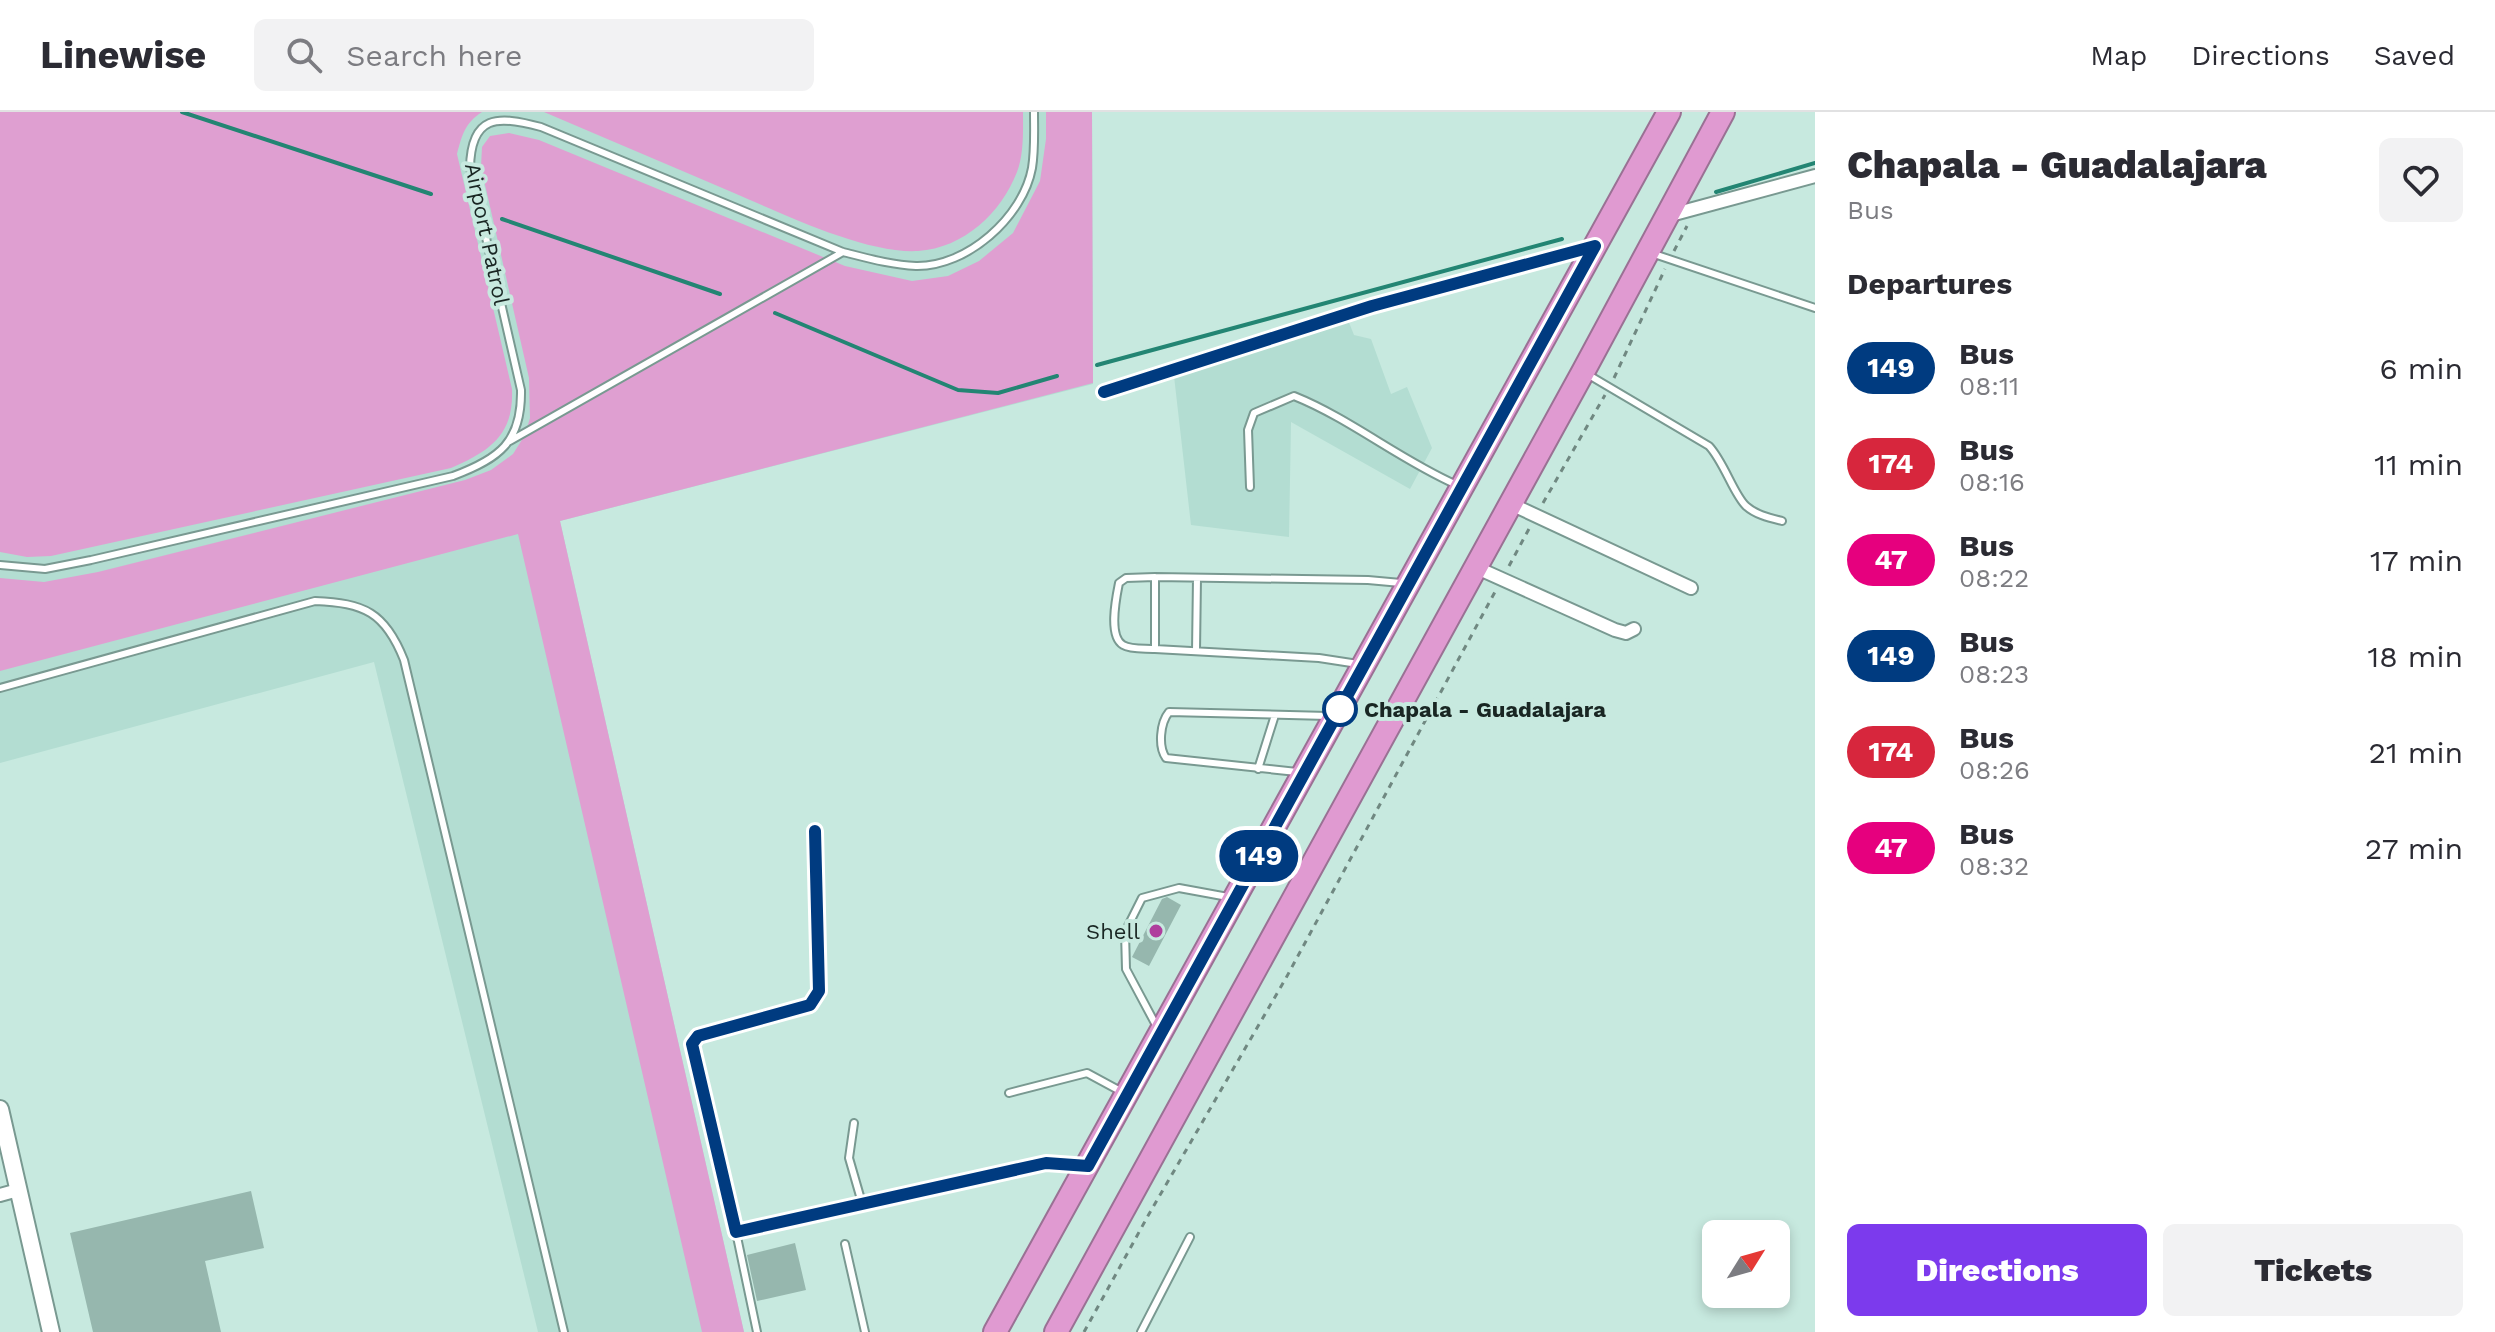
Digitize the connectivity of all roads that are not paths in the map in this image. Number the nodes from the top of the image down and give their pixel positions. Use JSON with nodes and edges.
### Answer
{"nodes":[{"id":1,"x":1034,"y":112,"type":"edge"},
{"id":2,"x":1669,"y":112,"type":"edge"},
{"id":3,"x":1723,"y":112,"type":"edge"},
{"id":4,"x":1815,"y":176,"type":"edge"},
{"id":5,"x":1666,"y":216,"type":"junction"},
{"id":6,"x":1595,"y":246,"type":"junction"},
{"id":7,"x":1647,"y":251,"type":"junction"},
{"id":8,"x":843,"y":252,"type":"junction"},
{"id":9,"x":1815,"y":308,"type":"edge"},
{"id":10,"x":1583,"y":372,"type":"junction"},
{"id":11,"x":1104,"y":392,"type":"dead end"},
{"id":12,"x":510,"y":441,"type":"junction"},
{"id":13,"x":1250,"y":487,"type":"dead end"},
{"id":14,"x":1462,"y":488,"type":"junction"},
{"id":15,"x":1511,"y":504,"type":"junction"},
{"id":16,"x":1782,"y":521,"type":"dead end"},
{"id":17,"x":0,"y":565,"type":"edge"},
{"id":18,"x":1475,"y":567,"type":"junction"},
{"id":19,"x":1155,"y":577,"type":"junction"},
{"id":20,"x":1197,"y":578,"type":"junction"},
{"id":21,"x":1409,"y":584,"type":"junction"},
{"id":22,"x":1691,"y":588,"type":"dead end"},
{"id":23,"x":1634,"y":629,"type":"dead end"},
{"id":24,"x":1155,"y":649,"type":"junction"},
{"id":25,"x":1196,"y":651,"type":"junction"},
{"id":26,"x":1364,"y":665,"type":"junction"},
{"id":27,"x":0,"y":688,"type":"edge"},
{"id":28,"x":1275,"y":715,"type":"junction"},
{"id":29,"x":1336,"y":716,"type":"junction"},
{"id":30,"x":1258,"y":769,"type":"junction"},
{"id":31,"x":1305,"y":773,"type":"junction"},
{"id":32,"x":815,"y":831,"type":"dead end"},
{"id":33,"x":1235,"y":899,"type":"junction"},
{"id":34,"x":1161,"y":1034,"type":"junction"},
{"id":35,"x":1009,"y":1093,"type":"dead end"},
{"id":36,"x":1127,"y":1095,"type":"junction"},
{"id":37,"x":0,"y":1109,"type":"edge"},
{"id":38,"x":854,"y":1123,"type":"dead end"},
{"id":39,"x":1088,"y":1166,"type":"junction"},
{"id":40,"x":18,"y":1190,"type":"junction"},
{"id":41,"x":0,"y":1195,"type":"edge"},
{"id":42,"x":862,"y":1203,"type":"junction"},
{"id":43,"x":736,"y":1232,"type":"junction"},
{"id":44,"x":1190,"y":1237,"type":"dead end"},
{"id":45,"x":845,"y":1244,"type":"dead end"},
{"id":46,"x":51,"y":1332,"type":"edge"},
{"id":47,"x":564,"y":1332,"type":"edge"},
{"id":48,"x":757,"y":1332,"type":"edge"},
{"id":49,"x":865,"y":1332,"type":"edge"},
{"id":50,"x":995,"y":1332,"type":"edge"},
{"id":51,"x":1056,"y":1332,"type":"edge"},
{"id":52,"x":1141,"y":1332,"type":"edge"}],
"edges":[{"from":1,"to":8,"type":"lane","name":"Airport Patrol"},
{"from":2,"to":6,"type":"highway"},
{"from":3,"to":5,"type":"highway"},
{"from":4,"to":5,"type":"street"},
{"from":5,"to":7,"type":"highway"},
{"from":6,"to":11,"type":"street"},
{"from":6,"to":14,"type":"highway"},
{"from":7,"to":9,"type":"lane"},
{"from":7,"to":10,"type":"highway"},
{"from":8,"to":12,"type":"lane"},
{"from":8,"to":12,"type":"lane","name":"Airport Patrol"},
{"from":10,"to":15,"type":"highway"},
{"from":10,"to":16,"type":"lane"},
{"from":12,"to":17,"type":"lane"},
{"from":13,"to":14,"type":"lane"},
{"from":14,"to":21,"type":"highway"},
{"from":15,"to":18,"type":"highway"},
{"from":15,"to":22,"type":"street"},
{"from":18,"to":23,"type":"street"},
{"from":18,"to":51,"type":"highway"},
{"from":19,"to":20,"type":"lane"},
{"from":19,"to":24,"type":"lane"},
{"from":19,"to":24,"type":"lane"},
{"from":20,"to":21,"type":"lane"},
{"from":20,"to":25,"type":"lane"},
{"from":21,"to":26,"type":"highway"},
{"from":24,"to":25,"type":"lane"},
{"from":25,"to":26,"type":"lane"},
{"from":26,"to":29,"type":"highway"},
{"from":27,"to":47,"type":"lane"},
{"from":28,"to":29,"type":"lane"},
{"from":28,"to":30,"type":"lane"},
{"from":28,"to":30,"type":"lane"},
{"from":29,"to":31,"type":"highway"},
{"from":30,"to":31,"type":"lane"},
{"from":31,"to":33,"type":"highway"},
{"from":32,"to":43,"type":"lane"},
{"from":33,"to":34,"type":"highway"},
{"from":33,"to":34,"type":"lane"},
{"from":34,"to":36,"type":"highway"},
{"from":35,"to":36,"type":"lane"},
{"from":36,"to":39,"type":"highway"},
{"from":37,"to":40,"type":"street"},
{"from":38,"to":42,"type":"lane"},
{"from":39,"to":42,"type":"lane"},
{"from":39,"to":50,"type":"highway"},
{"from":40,"to":41,"type":"street"},
{"from":40,"to":46,"type":"street"},
{"from":42,"to":43,"type":"lane"},
{"from":43,"to":48,"type":"lane"},
{"from":44,"to":52,"type":"lane"},
{"from":45,"to":49,"type":"lane"}]}
